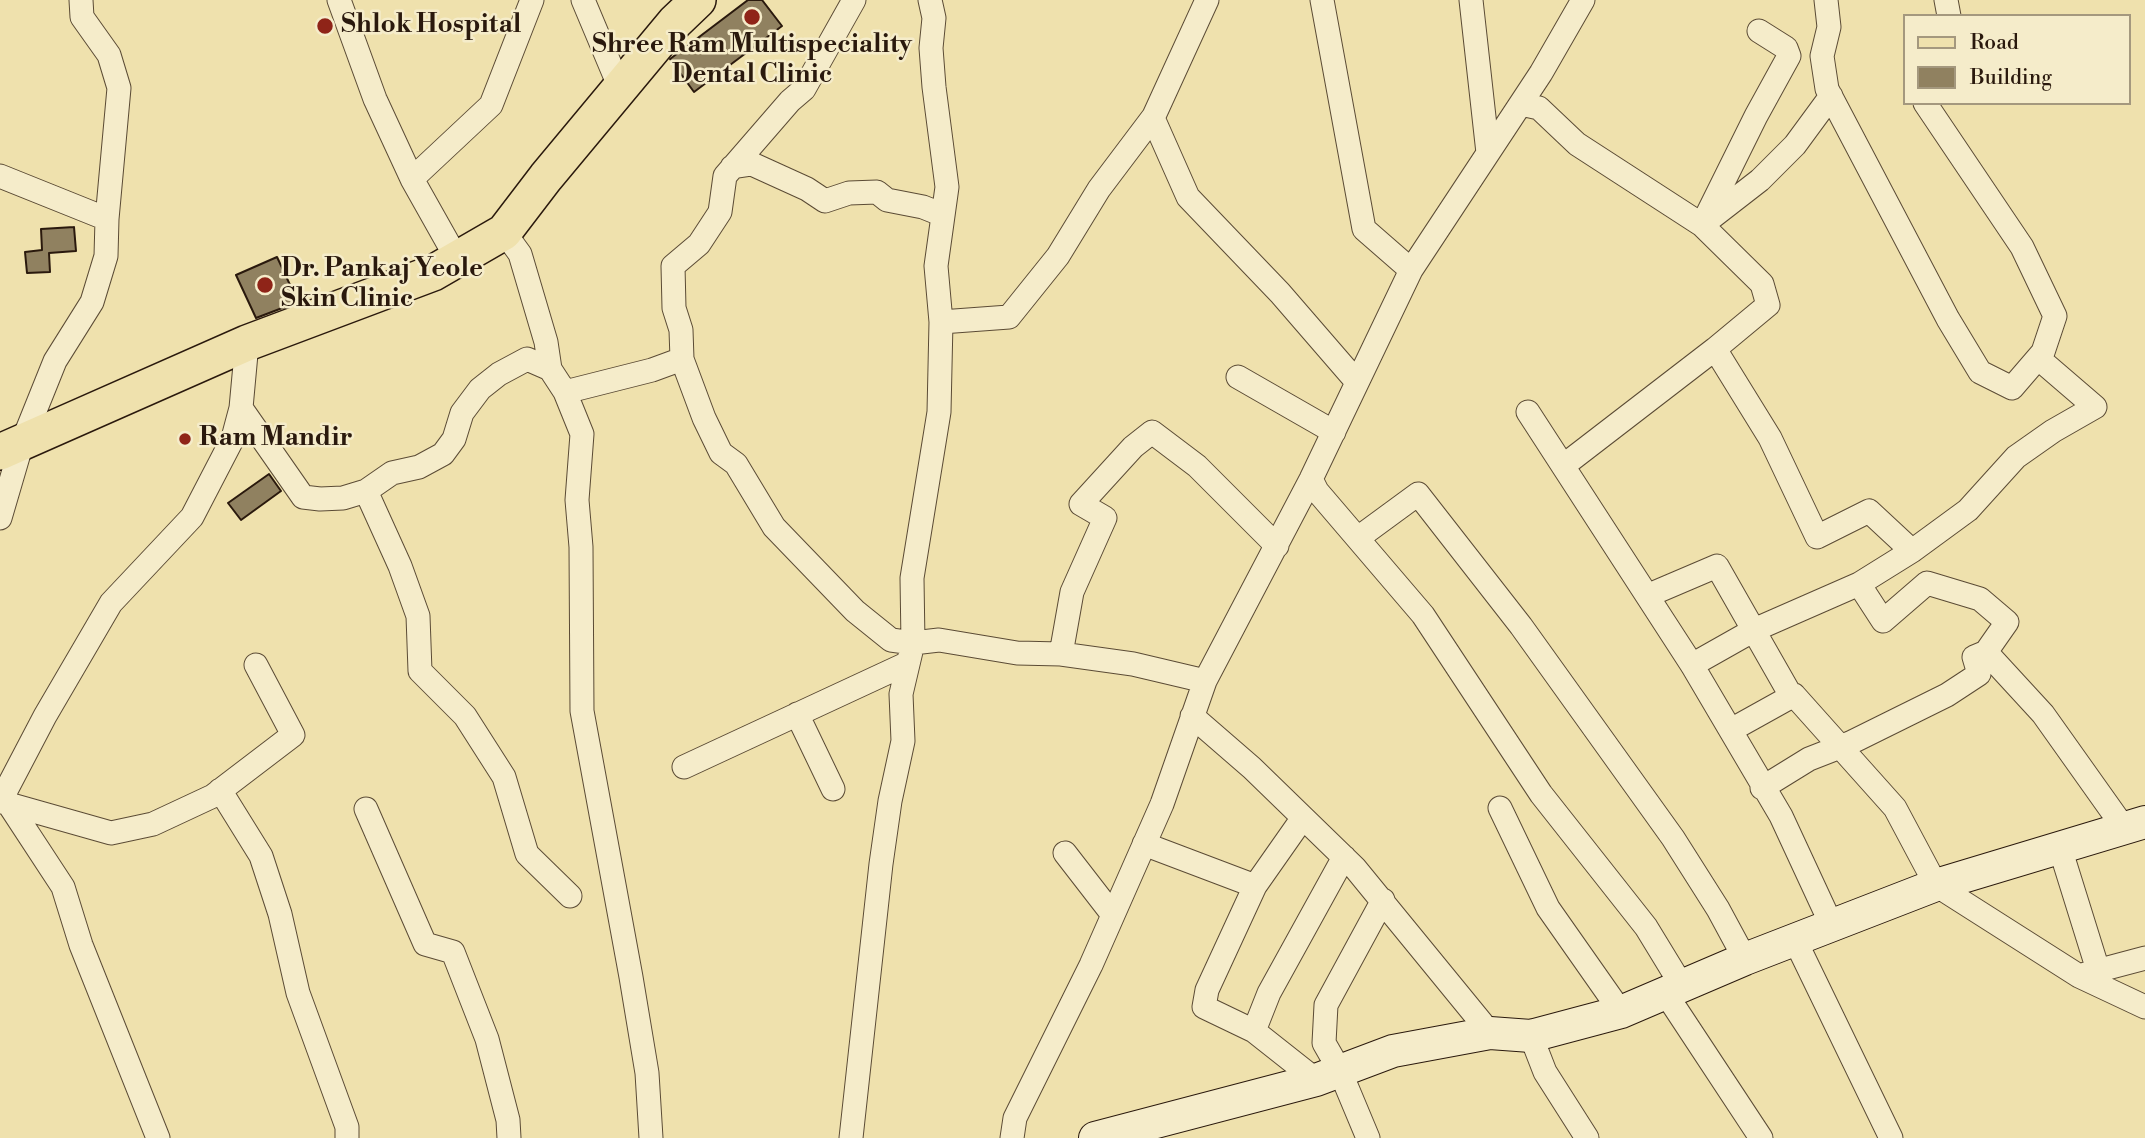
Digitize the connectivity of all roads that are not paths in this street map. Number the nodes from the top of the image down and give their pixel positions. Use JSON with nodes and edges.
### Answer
{"nodes":[{"id":1,"x":81,"y":0,"type":"edge"},
{"id":2,"x":339,"y":0,"type":"edge"},
{"id":3,"x":532,"y":0,"type":"edge"},
{"id":4,"x":583,"y":0,"type":"edge"},
{"id":5,"x":698,"y":0,"type":"edge"},
{"id":6,"x":854,"y":0,"type":"edge"},
{"id":7,"x":930,"y":0,"type":"edge"},
{"id":8,"x":1207,"y":0,"type":"edge"},
{"id":9,"x":1322,"y":0,"type":"edge"},
{"id":10,"x":1471,"y":0,"type":"edge"},
{"id":11,"x":1583,"y":0,"type":"edge"},
{"id":12,"x":1826,"y":0,"type":"edge"},
{"id":13,"x":1759,"y":31,"type":"dead end"},
{"id":14,"x":620,"y":88,"type":"junction"},
{"id":15,"x":1831,"y":96,"type":"junction"},
{"id":16,"x":1521,"y":104,"type":"junction"},
{"id":17,"x":1926,"y":105,"type":"edge"},
{"id":18,"x":1154,"y":116,"type":"junction"},
{"id":19,"x":1488,"y":153,"type":"junction"},
{"id":20,"x":732,"y":167,"type":"junction"},
{"id":21,"x":0,"y":176,"type":"edge"},
{"id":22,"x":412,"y":179,"type":"junction"},
{"id":23,"x":943,"y":215,"type":"junction"},
{"id":24,"x":107,"y":219,"type":"junction"},
{"id":25,"x":1702,"y":225,"type":"junction"},
{"id":26,"x":505,"y":232,"type":"junction"},
{"id":27,"x":457,"y":259,"type":"junction"},
{"id":28,"x":1411,"y":270,"type":"junction"},
{"id":29,"x":941,"y":322,"type":"junction"},
{"id":30,"x":247,"y":343,"type":"junction"},
{"id":31,"x":1715,"y":349,"type":"junction"},
{"id":32,"x":2038,"y":358,"type":"junction"},
{"id":33,"x":682,"y":359,"type":"junction"},
{"id":34,"x":550,"y":369,"type":"junction"},
{"id":35,"x":1238,"y":377,"type":"dead end"},
{"id":36,"x":1357,"y":382,"type":"junction"},
{"id":37,"x":565,"y":392,"type":"junction"},
{"id":38,"x":241,"y":408,"type":"junction"},
{"id":39,"x":1528,"y":412,"type":"dead end"},
{"id":40,"x":1334,"y":432,"type":"junction"},
{"id":41,"x":11,"y":447,"type":"edge"},
{"id":42,"x":1563,"y":466,"type":"junction"},
{"id":43,"x":1311,"y":479,"type":"junction"},
{"id":44,"x":366,"y":491,"type":"junction"},
{"id":45,"x":0,"y":518,"type":"edge"},
{"id":46,"x":1358,"y":538,"type":"junction"},
{"id":47,"x":1277,"y":546,"type":"junction"},
{"id":48,"x":1912,"y":551,"type":"junction"},
{"id":49,"x":1859,"y":584,"type":"junction"},
{"id":50,"x":1648,"y":595,"type":"junction"},
{"id":51,"x":1754,"y":631,"type":"junction"},
{"id":52,"x":1986,"y":652,"type":"junction"},
{"id":53,"x":911,"y":653,"type":"junction"},
{"id":54,"x":1061,"y":654,"type":"junction"},
{"id":55,"x":256,"y":665,"type":"dead end"},
{"id":56,"x":1692,"y":665,"type":"junction"},
{"id":57,"x":1205,"y":681,"type":"junction"},
{"id":58,"x":1794,"y":695,"type":"junction"},
{"id":59,"x":797,"y":714,"type":"junction"},
{"id":60,"x":1192,"y":716,"type":"junction"},
{"id":61,"x":1731,"y":730,"type":"junction"},
{"id":62,"x":1838,"y":748,"type":"junction"},
{"id":63,"x":684,"y":767,"type":"dead end"},
{"id":64,"x":833,"y":789,"type":"dead end"},
{"id":65,"x":1762,"y":789,"type":"junction"},
{"id":66,"x":220,"y":790,"type":"junction"},
{"id":67,"x":5,"y":802,"type":"edge"},
{"id":68,"x":1500,"y":808,"type":"dead end"},
{"id":69,"x":366,"y":809,"type":"dead end"},
{"id":70,"x":1302,"y":818,"type":"junction"},
{"id":71,"x":2134,"y":825,"type":"edge"},
{"id":72,"x":1144,"y":844,"type":"junction"},
{"id":73,"x":2060,"y":848,"type":"junction"},
{"id":74,"x":1065,"y":853,"type":"dead end"},
{"id":75,"x":1344,"y":857,"type":"junction"},
{"id":76,"x":1936,"y":885,"type":"junction"},
{"id":77,"x":1255,"y":886,"type":"junction"},
{"id":78,"x":570,"y":896,"type":"dead end"},
{"id":79,"x":1383,"y":900,"type":"junction"},
{"id":80,"x":1113,"y":915,"type":"junction"},
{"id":81,"x":1832,"y":926,"type":"junction"},
{"id":82,"x":1796,"y":940,"type":"junction"},
{"id":83,"x":2145,"y":958,"type":"edge"},
{"id":84,"x":1745,"y":959,"type":"junction"},
{"id":85,"x":2088,"y":973,"type":"junction"},
{"id":86,"x":1674,"y":990,"type":"junction"},
{"id":87,"x":2145,"y":1007,"type":"edge"},
{"id":88,"x":1621,"y":1012,"type":"junction"},
{"id":89,"x":1254,"y":1031,"type":"junction"},
{"id":90,"x":1490,"y":1033,"type":"junction"},
{"id":91,"x":1531,"y":1036,"type":"junction"},
{"id":92,"x":1328,"y":1075,"type":"junction"},
{"id":93,"x":158,"y":1138,"type":"edge"},
{"id":94,"x":347,"y":1138,"type":"edge"},
{"id":95,"x":509,"y":1138,"type":"edge"},
{"id":96,"x":651,"y":1138,"type":"edge"},
{"id":97,"x":851,"y":1138,"type":"edge"},
{"id":98,"x":1012,"y":1138,"type":"edge"},
{"id":99,"x":1095,"y":1138,"type":"edge"},
{"id":100,"x":1369,"y":1138,"type":"edge"},
{"id":101,"x":1587,"y":1138,"type":"edge"},
{"id":102,"x":1761,"y":1138,"type":"edge"},
{"id":103,"x":1891,"y":1138,"type":"edge"}],
"edges":[{"from":1,"to":24,"type":"street"},
{"from":2,"to":22,"type":"street"},
{"from":3,"to":22,"type":"street"},
{"from":4,"to":14,"type":"street"},
{"from":5,"to":14,"type":"main road"},
{"from":6,"to":20,"type":"street"},
{"from":7,"to":23,"type":"street"},
{"from":8,"to":18,"type":"street"},
{"from":9,"to":28,"type":"street"},
{"from":10,"to":19,"type":"street"},
{"from":11,"to":16,"type":"street"},
{"from":12,"to":15,"type":"street"},
{"from":13,"to":25,"type":"street"},
{"from":14,"to":26,"type":"main road"},
{"from":15,"to":25,"type":"street"},
{"from":15,"to":32,"type":"street"},
{"from":16,"to":19,"type":"street"},
{"from":16,"to":25,"type":"street"},
{"from":17,"to":32,"type":"street"},
{"from":18,"to":29,"type":"street"},
{"from":18,"to":36,"type":"street"},
{"from":19,"to":28,"type":"street"},
{"from":20,"to":23,"type":"street"},
{"from":20,"to":33,"type":"street"},
{"from":21,"to":24,"type":"street"},
{"from":22,"to":27,"type":"street"},
{"from":23,"to":29,"type":"street"},
{"from":24,"to":41,"type":"street"},
{"from":25,"to":31,"type":"street"},
{"from":26,"to":27,"type":"main road"},
{"from":26,"to":34,"type":"street"},
{"from":27,"to":30,"type":"main road"},
{"from":28,"to":36,"type":"street"},
{"from":29,"to":53,"type":"street"},
{"from":30,"to":38,"type":"street"},
{"from":30,"to":41,"type":"main road"},
{"from":31,"to":42,"type":"street"},
{"from":31,"to":48,"type":"street"},
{"from":32,"to":48,"type":"street"},
{"from":33,"to":37,"type":"street"},
{"from":33,"to":53,"type":"street"},
{"from":34,"to":37,"type":"street"},
{"from":34,"to":44,"type":"street"},
{"from":35,"to":40,"type":"street"},
{"from":36,"to":40,"type":"street"},
{"from":37,"to":96,"type":"street"},
{"from":38,"to":44,"type":"street"},
{"from":38,"to":67,"type":"street"},
{"from":39,"to":42,"type":"street"},
{"from":40,"to":43,"type":"street"},
{"from":41,"to":45,"type":"street"},
{"from":42,"to":50,"type":"street"},
{"from":43,"to":46,"type":"street"},
{"from":43,"to":47,"type":"street"},
{"from":44,"to":78,"type":"street"},
{"from":46,"to":84,"type":"street"},
{"from":46,"to":86,"type":"street"},
{"from":47,"to":54,"type":"street"},
{"from":47,"to":57,"type":"street"},
{"from":48,"to":49,"type":"street"},
{"from":49,"to":51,"type":"street"},
{"from":49,"to":52,"type":"street"},
{"from":50,"to":51,"type":"street"},
{"from":50,"to":56,"type":"street"},
{"from":51,"to":56,"type":"street"},
{"from":51,"to":58,"type":"street"},
{"from":52,"to":62,"type":"street"},
{"from":52,"to":71,"type":"street"},
{"from":53,"to":54,"type":"street"},
{"from":53,"to":59,"type":"street"},
{"from":53,"to":97,"type":"street"},
{"from":54,"to":57,"type":"street"},
{"from":55,"to":66,"type":"street"},
{"from":56,"to":61,"type":"street"},
{"from":57,"to":60,"type":"street"},
{"from":58,"to":61,"type":"street"},
{"from":58,"to":62,"type":"street"},
{"from":59,"to":63,"type":"street"},
{"from":59,"to":64,"type":"street"},
{"from":60,"to":70,"type":"street"},
{"from":60,"to":72,"type":"street"},
{"from":61,"to":65,"type":"street"},
{"from":62,"to":65,"type":"street"},
{"from":62,"to":76,"type":"street"},
{"from":65,"to":81,"type":"street"},
{"from":66,"to":67,"type":"street"},
{"from":66,"to":94,"type":"street"},
{"from":67,"to":93,"type":"street"},
{"from":68,"to":88,"type":"street"},
{"from":69,"to":95,"type":"street"},
{"from":70,"to":75,"type":"street"},
{"from":70,"to":77,"type":"street"},
{"from":71,"to":73,"type":"street"},
{"from":72,"to":77,"type":"street"},
{"from":72,"to":80,"type":"street"},
{"from":73,"to":76,"type":"street"},
{"from":73,"to":85,"type":"street"},
{"from":74,"to":80,"type":"street"},
{"from":75,"to":79,"type":"street"},
{"from":75,"to":89,"type":"street"},
{"from":76,"to":81,"type":"street"},
{"from":76,"to":85,"type":"street"},
{"from":77,"to":89,"type":"street"},
{"from":79,"to":90,"type":"street"},
{"from":79,"to":92,"type":"street"},
{"from":80,"to":98,"type":"street"},
{"from":81,"to":82,"type":"street"},
{"from":82,"to":84,"type":"street"},
{"from":82,"to":103,"type":"street"},
{"from":83,"to":85,"type":"street"},
{"from":84,"to":86,"type":"street"},
{"from":85,"to":87,"type":"street"},
{"from":86,"to":88,"type":"street"},
{"from":86,"to":102,"type":"street"},
{"from":88,"to":91,"type":"street"},
{"from":89,"to":92,"type":"street"},
{"from":90,"to":91,"type":"street"},
{"from":90,"to":92,"type":"street"},
{"from":91,"to":101,"type":"street"},
{"from":92,"to":99,"type":"street"},
{"from":92,"to":100,"type":"street"}]}
